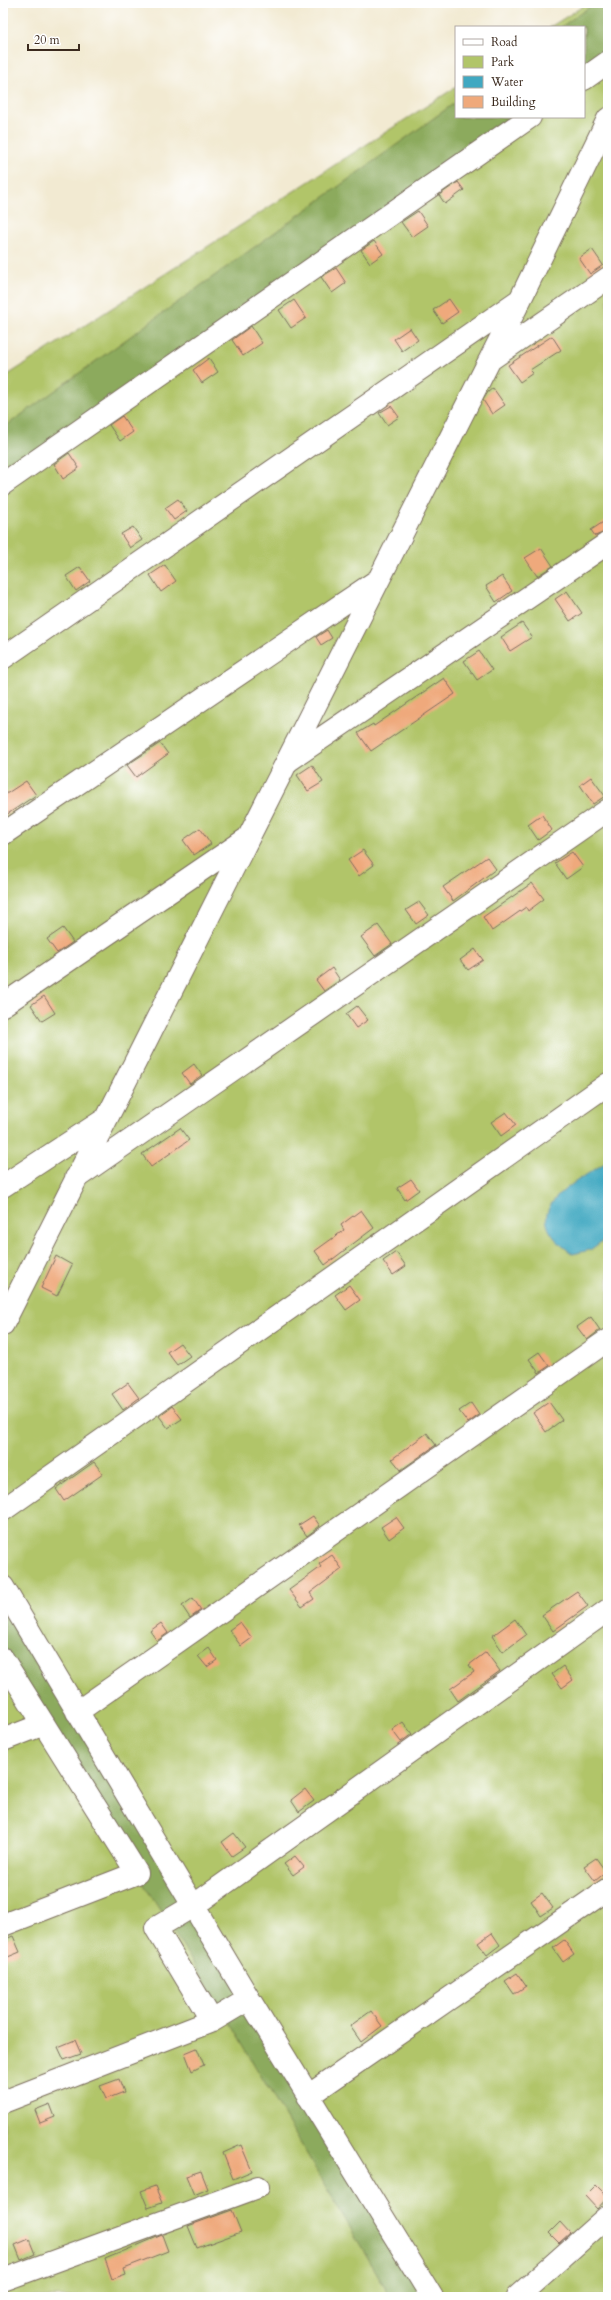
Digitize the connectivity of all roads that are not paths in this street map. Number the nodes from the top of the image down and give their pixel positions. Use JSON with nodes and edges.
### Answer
{"nodes":[{"id":1,"x":608,"y":62,"type":"edge"},
{"id":2,"x":585,"y":78,"type":"edge"},
{"id":3,"x":529,"y":118,"type":"edge"},
{"id":4,"x":608,"y":118,"type":"edge"},
{"id":5,"x":608,"y":278,"type":"edge"},
{"id":6,"x":520,"y":300,"type":"junction"},
{"id":7,"x":489,"y":360,"type":"junction"},
{"id":8,"x":3,"y":484,"type":"edge"},
{"id":9,"x":608,"y":543,"type":"edge"},
{"id":10,"x":379,"y":579,"type":"junction"},
{"id":11,"x":3,"y":658,"type":"edge"},
{"id":12,"x":286,"y":762,"type":"junction"},
{"id":13,"x":608,"y":810,"type":"edge"},
{"id":14,"x":3,"y":834,"type":"edge"},
{"id":15,"x":248,"y":837,"type":"junction"},
{"id":16,"x":3,"y":1004,"type":"edge"},
{"id":17,"x":608,"y":1084,"type":"edge"},
{"id":18,"x":105,"y":1120,"type":"junction"},
{"id":19,"x":75,"y":1179,"type":"junction"},
{"id":20,"x":3,"y":1186,"type":"edge"},
{"id":21,"x":3,"y":1324,"type":"edge"},
{"id":22,"x":608,"y":1340,"type":"edge"},
{"id":23,"x":3,"y":1510,"type":"edge"},
{"id":24,"x":3,"y":1588,"type":"edge"},
{"id":25,"x":608,"y":1610,"type":"edge"},
{"id":26,"x":3,"y":1659,"type":"edge"},
{"id":27,"x":77,"y":1712,"type":"junction"},
{"id":28,"x":44,"y":1724,"type":"junction"},
{"id":29,"x":3,"y":1740,"type":"edge"},
{"id":30,"x":608,"y":1889,"type":"edge"},
{"id":31,"x":193,"y":1906,"type":"junction"},
{"id":32,"x":3,"y":1925,"type":"edge"},
{"id":33,"x":249,"y":1999,"type":"junction"},
{"id":34,"x":212,"y":2021,"type":"junction"},
{"id":35,"x":308,"y":2096,"type":"junction"},
{"id":36,"x":3,"y":2102,"type":"edge"},
{"id":37,"x":258,"y":2186,"type":"dead end"},
{"id":38,"x":608,"y":2216,"type":"edge"},
{"id":39,"x":3,"y":2280,"type":"edge"},
{"id":40,"x":432,"y":2297,"type":"edge"},
{"id":41,"x":517,"y":2297,"type":"edge"}],
"edges":[{"from":1,"to":2,"type":"street"},
{"from":3,"to":8,"type":"street"},
{"from":4,"to":6,"type":"street"},
{"from":5,"to":7,"type":"street"},
{"from":6,"to":7,"type":"street"},
{"from":6,"to":11,"type":"street"},
{"from":7,"to":10,"type":"street"},
{"from":9,"to":12,"type":"street"},
{"from":10,"to":12,"type":"street"},
{"from":10,"to":14,"type":"street"},
{"from":12,"to":15,"type":"street"},
{"from":13,"to":19,"type":"street"},
{"from":15,"to":16,"type":"street"},
{"from":15,"to":18,"type":"street"},
{"from":17,"to":23,"type":"street"},
{"from":18,"to":19,"type":"street"},
{"from":18,"to":20,"type":"street"},
{"from":19,"to":21,"type":"street"},
{"from":22,"to":27,"type":"street"},
{"from":24,"to":27,"type":"street"},
{"from":25,"to":31,"type":"street"},
{"from":26,"to":28,"type":"street"},
{"from":27,"to":31,"type":"street"},
{"from":28,"to":29,"type":"street"},
{"from":28,"to":32,"type":"street"},
{"from":30,"to":35,"type":"street"},
{"from":31,"to":33,"type":"street"},
{"from":31,"to":34,"type":"street"},
{"from":33,"to":34,"type":"street"},
{"from":33,"to":35,"type":"street"},
{"from":34,"to":36,"type":"street"},
{"from":35,"to":40,"type":"street"},
{"from":37,"to":39,"type":"street"},
{"from":38,"to":41,"type":"street"}]}
